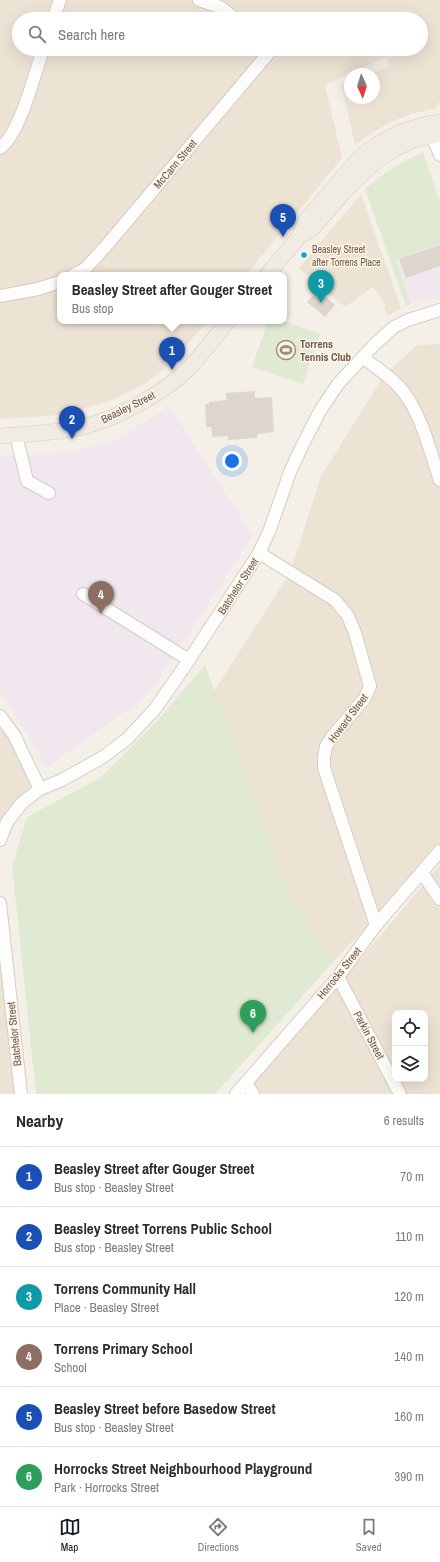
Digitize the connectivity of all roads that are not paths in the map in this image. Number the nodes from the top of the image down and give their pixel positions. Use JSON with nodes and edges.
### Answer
{"nodes":[{"id":1,"x":60,"y":0,"type":"edge"},
{"id":2,"x":199,"y":0,"type":"edge"},
{"id":3,"x":56,"y":12,"type":"edge"},
{"id":4,"x":227,"y":12,"type":"edge"},
{"id":5,"x":41,"y":56,"type":"edge"},
{"id":6,"x":264,"y":56,"type":"edge"},
{"id":7,"x":435,"y":129,"type":"edge"},
{"id":8,"x":0,"y":148,"type":"edge"},
{"id":9,"x":440,"y":155,"type":"edge"},
{"id":10,"x":80,"y":272,"type":"edge"},
{"id":11,"x":270,"y":272,"type":"edge"},
{"id":12,"x":57,"y":283,"type":"edge"},
{"id":13,"x":0,"y":296,"type":"edge"},
{"id":14,"x":440,"y":310,"type":"edge"},
{"id":15,"x":225,"y":324,"type":"edge"},
{"id":16,"x":363,"y":358,"type":"junction"},
{"id":17,"x":16,"y":435,"type":"junction"},
{"id":18,"x":0,"y":436,"type":"edge"},
{"id":19,"x":440,"y":480,"type":"edge"},
{"id":20,"x":49,"y":493,"type":"dead end"},
{"id":21,"x":259,"y":553,"type":"junction"},
{"id":22,"x":83,"y":594,"type":"dead end"},
{"id":23,"x":189,"y":660,"type":"junction"},
{"id":24,"x":0,"y":716,"type":"edge"},
{"id":25,"x":40,"y":789,"type":"junction"},
{"id":26,"x":0,"y":840,"type":"edge"},
{"id":27,"x":440,"y":851,"type":"edge"},
{"id":28,"x":422,"y":873,"type":"junction"},
{"id":29,"x":440,"y":899,"type":"edge"},
{"id":30,"x":0,"y":903,"type":"edge"},
{"id":31,"x":376,"y":925,"type":"junction"},
{"id":32,"x":338,"y":977,"type":"junction"},
{"id":33,"x":246,"y":1083,"type":"junction"},
{"id":34,"x":21,"y":1094,"type":"edge"},
{"id":35,"x":236,"y":1094,"type":"edge"},
{"id":36,"x":253,"y":1094,"type":"edge"},
{"id":37,"x":400,"y":1094,"type":"edge"}],
"edges":[{"from":1,"to":3,"type":"street"},
{"from":2,"to":4,"type":"street"},
{"from":5,"to":8,"type":"street"},
{"from":6,"to":10,"type":"street","name":"McCann Street"},
{"from":7,"to":9,"type":"street"},
{"from":7,"to":11,"type":"main road"},
{"from":12,"to":13,"type":"street"},
{"from":14,"to":16,"type":"street","name":"Batchelor Street"},
{"from":15,"to":17,"type":"main road","name":"Beasley Street"},
{"from":16,"to":19,"type":"street"},
{"from":16,"to":21,"type":"street","name":"Batchelor Street"},
{"from":17,"to":18,"type":"main road","name":"Beasley Street"},
{"from":17,"to":20,"type":"street"},
{"from":21,"to":23,"type":"street","name":"Batchelor Street"},
{"from":21,"to":31,"type":"street","name":"Howard Street"},
{"from":22,"to":23,"type":"street"},
{"from":23,"to":25,"type":"street","name":"Batchelor Street"},
{"from":24,"to":25,"type":"street"},
{"from":25,"to":26,"type":"street","name":"Batchelor Street"},
{"from":27,"to":28,"type":"street","name":"Horrocks Street"},
{"from":28,"to":29,"type":"street"},
{"from":28,"to":31,"type":"street","name":"Horrocks Street"},
{"from":30,"to":34,"type":"street","name":"Batchelor Street"},
{"from":31,"to":32,"type":"street","name":"Horrocks Street"},
{"from":32,"to":33,"type":"street","name":"Horrocks Street"},
{"from":32,"to":37,"type":"street","name":"Parkin Street"},
{"from":33,"to":35,"type":"street","name":"Horrocks Street"},
{"from":33,"to":36,"type":"street"}]}
